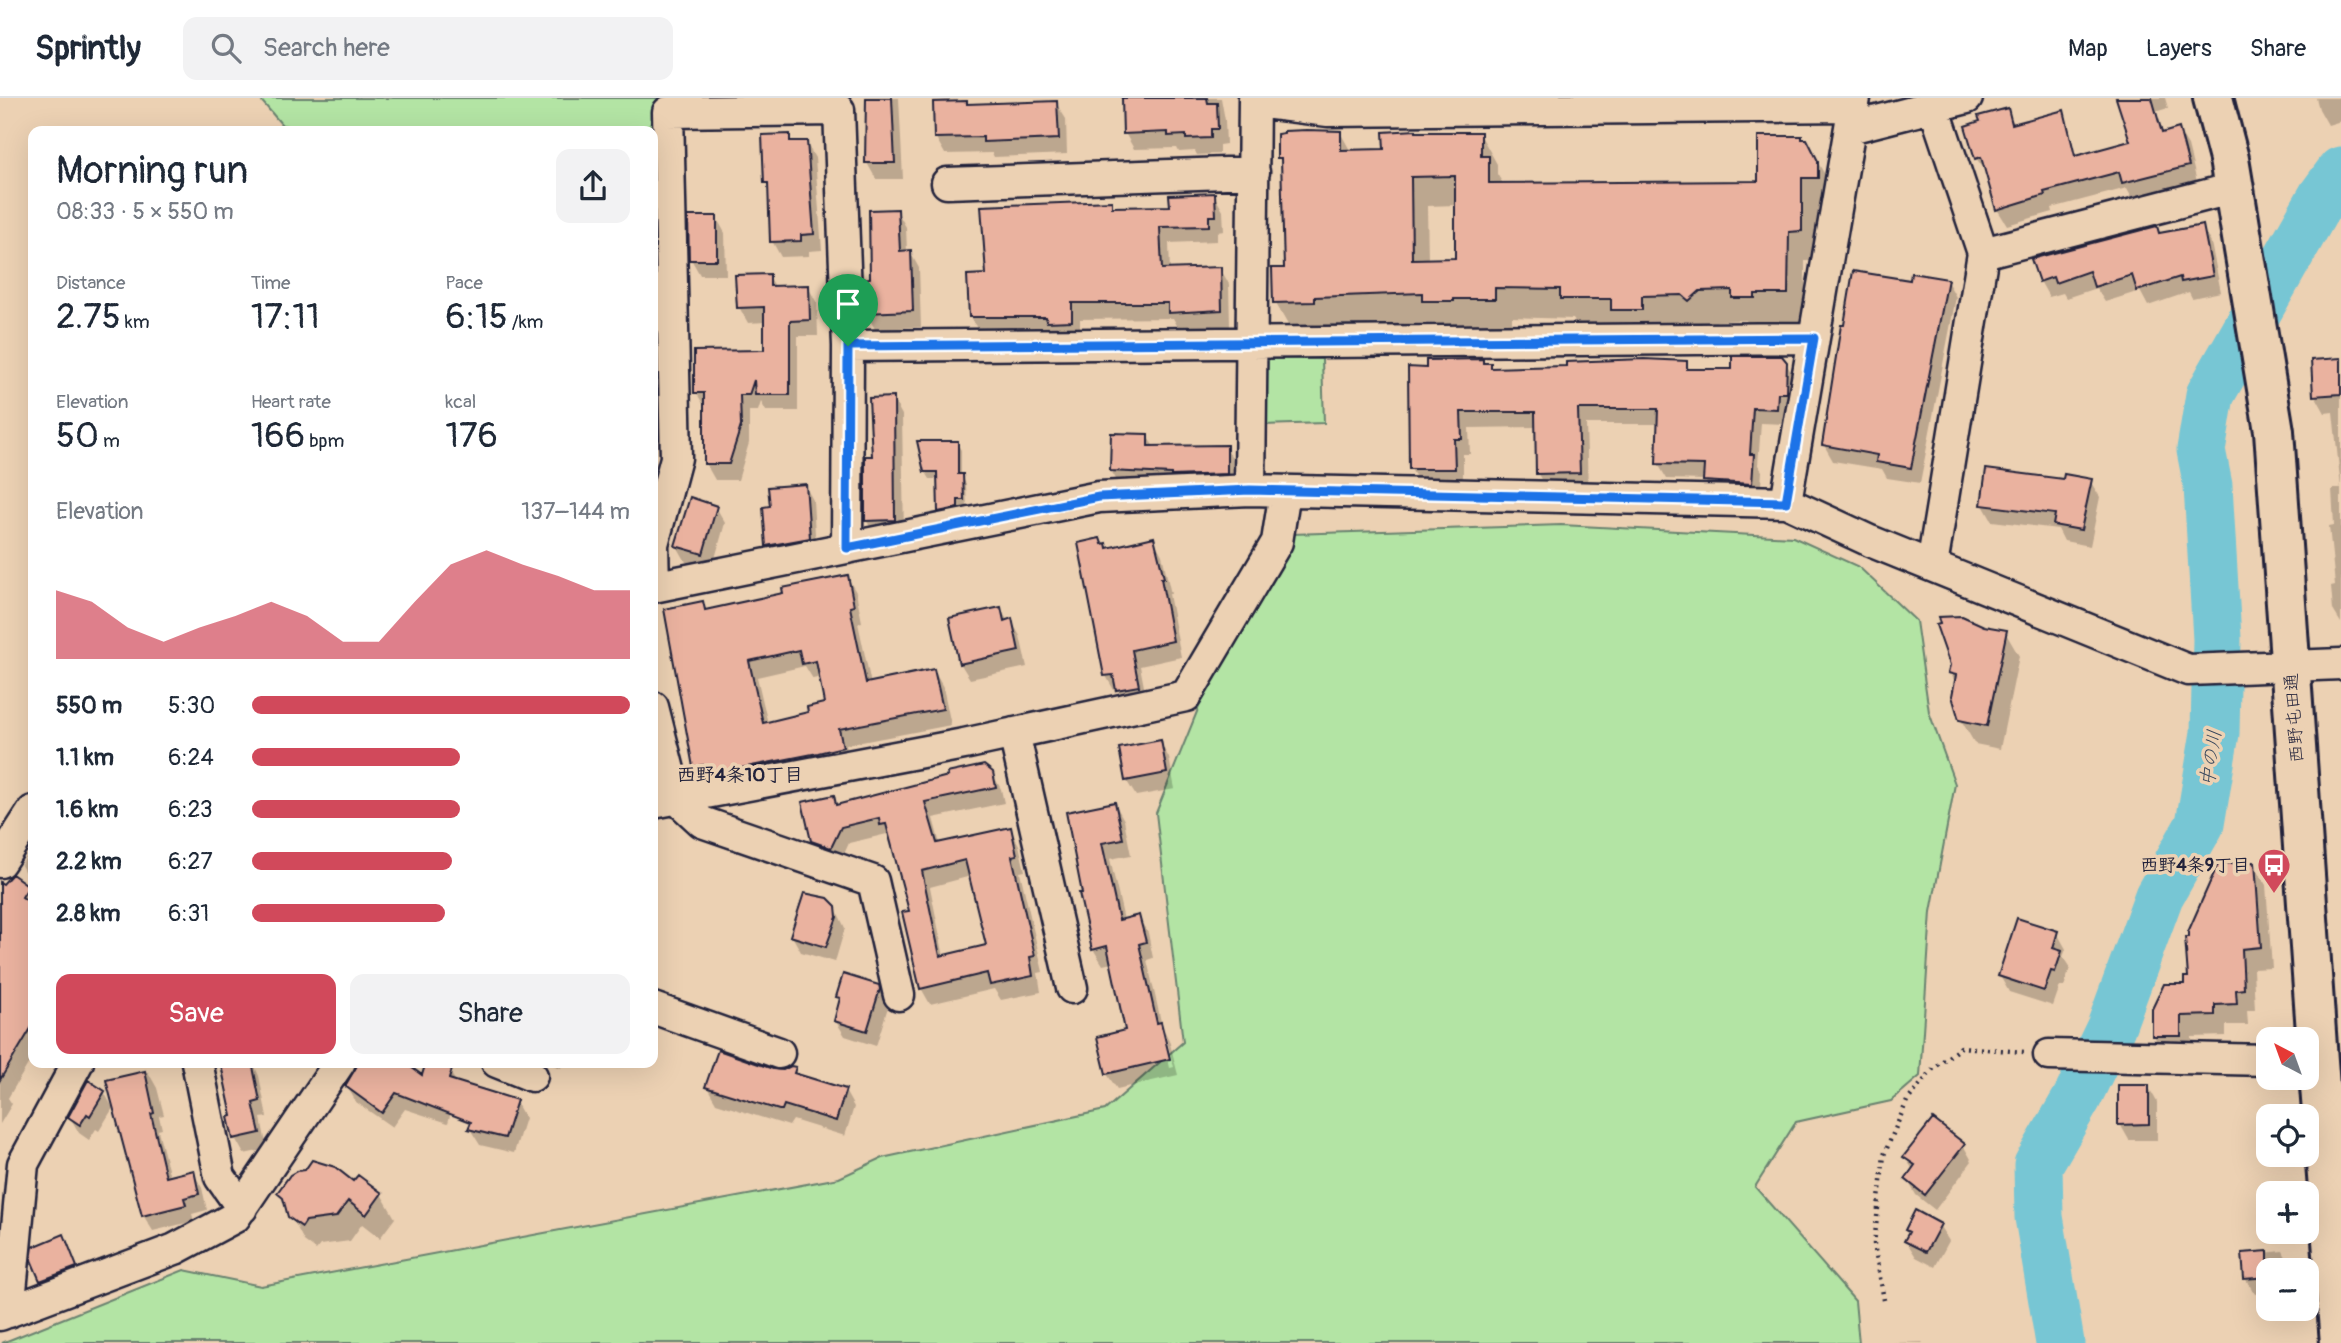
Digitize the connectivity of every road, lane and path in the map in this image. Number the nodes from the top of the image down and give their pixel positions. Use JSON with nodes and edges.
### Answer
{"nodes":[{"id":1,"x":1967,"y":98,"type":"edge"},
{"id":2,"x":2213,"y":98,"type":"edge"},
{"id":3,"x":1254,"y":100,"type":"edge"},
{"id":4,"x":1934,"y":107,"type":"junction"},
{"id":5,"x":1853,"y":111,"type":"edge"},
{"id":6,"x":1254,"y":172,"type":"junction"},
{"id":7,"x":947,"y":183,"type":"dead end"},
{"id":8,"x":2234,"y":188,"type":"junction"},
{"id":9,"x":1983,"y":253,"type":"junction"},
{"id":10,"x":663,"y":315,"type":"edge"},
{"id":11,"x":1814,"y":338,"type":"junction"},
{"id":12,"x":1250,"y":342,"type":"junction"},
{"id":13,"x":848,"y":346,"type":"junction"},
{"id":14,"x":1250,"y":490,"type":"junction"},
{"id":15,"x":1285,"y":491,"type":"junction"},
{"id":16,"x":1786,"y":502,"type":"junction"},
{"id":17,"x":658,"y":525,"type":"edge"},
{"id":18,"x":847,"y":548,"type":"junction"},
{"id":19,"x":1932,"y":566,"type":"junction"},
{"id":20,"x":658,"y":586,"type":"edge"},
{"id":21,"x":2341,"y":664,"type":"edge"},
{"id":22,"x":2290,"y":666,"type":"junction"},
{"id":23,"x":1014,"y":733,"type":"junction"},
{"id":24,"x":658,"y":750,"type":"edge"},
{"id":25,"x":664,"y":800,"type":"edge"},
{"id":26,"x":28,"y":819,"type":"edge"},
{"id":27,"x":0,"y":862,"type":"edge"},
{"id":28,"x":1072,"y":988,"type":"dead end"},
{"id":29,"x":899,"y":995,"type":"dead end"},
{"id":30,"x":658,"y":1010,"type":"edge"},
{"id":31,"x":779,"y":1053,"type":"dead end"},
{"id":32,"x":2049,"y":1055,"type":"joint"},
{"id":33,"x":2256,"y":1060,"type":"edge"},
{"id":34,"x":2322,"y":1061,"type":"edge"},
{"id":35,"x":75,"y":1068,"type":"edge"},
{"id":36,"x":198,"y":1068,"type":"edge"},
{"id":37,"x":336,"y":1068,"type":"edge"},
{"id":38,"x":512,"y":1068,"type":"edge"},
{"id":39,"x":532,"y":1076,"type":"dead end"},
{"id":40,"x":242,"y":1208,"type":"junction"},
{"id":41,"x":1884,"y":1300,"type":"dead end"},
{"id":42,"x":4,"y":1313,"type":"edge"},
{"id":43,"x":2340,"y":1343,"type":"edge"}],
"edges":[{"from":1,"to":4,"type":"street"},
{"from":2,"to":8,"type":"street","name":"西野屯田通"},
{"from":3,"to":5,"type":"street"},
{"from":3,"to":6,"type":"street"},
{"from":4,"to":5,"type":"street"},
{"from":4,"to":9,"type":"street"},
{"from":5,"to":11,"type":"street"},
{"from":6,"to":7,"type":"street"},
{"from":6,"to":12,"type":"street"},
{"from":8,"to":9,"type":"street"},
{"from":8,"to":22,"type":"street","name":"西野屯田通"},
{"from":9,"to":19,"type":"street"},
{"from":10,"to":13,"type":"street"},
{"from":10,"to":17,"type":"street"},
{"from":11,"to":12,"type":"street"},
{"from":11,"to":16,"type":"street"},
{"from":12,"to":13,"type":"street"},
{"from":12,"to":14,"type":"street"},
{"from":13,"to":18,"type":"street"},
{"from":14,"to":15,"type":"street"},
{"from":14,"to":18,"type":"street"},
{"from":15,"to":16,"type":"street"},
{"from":15,"to":23,"type":"street"},
{"from":16,"to":19,"type":"street"},
{"from":18,"to":20,"type":"street"},
{"from":19,"to":22,"type":"street"},
{"from":21,"to":22,"type":"street"},
{"from":22,"to":34,"type":"street","name":"西野屯田通"},
{"from":23,"to":25,"type":"street"},
{"from":23,"to":28,"type":"street"},
{"from":24,"to":25,"type":"street"},
{"from":25,"to":29,"type":"street"},
{"from":26,"to":27,"type":"street"},
{"from":30,"to":31,"type":"street"},
{"from":32,"to":33,"type":"street"},
{"from":32,"to":41,"type":"path"},
{"from":34,"to":43,"type":"street","name":"西野屯田通"},
{"from":35,"to":42,"type":"street"},
{"from":36,"to":40,"type":"street"},
{"from":37,"to":40,"type":"street"},
{"from":38,"to":39,"type":"street"},
{"from":40,"to":42,"type":"street"}]}
